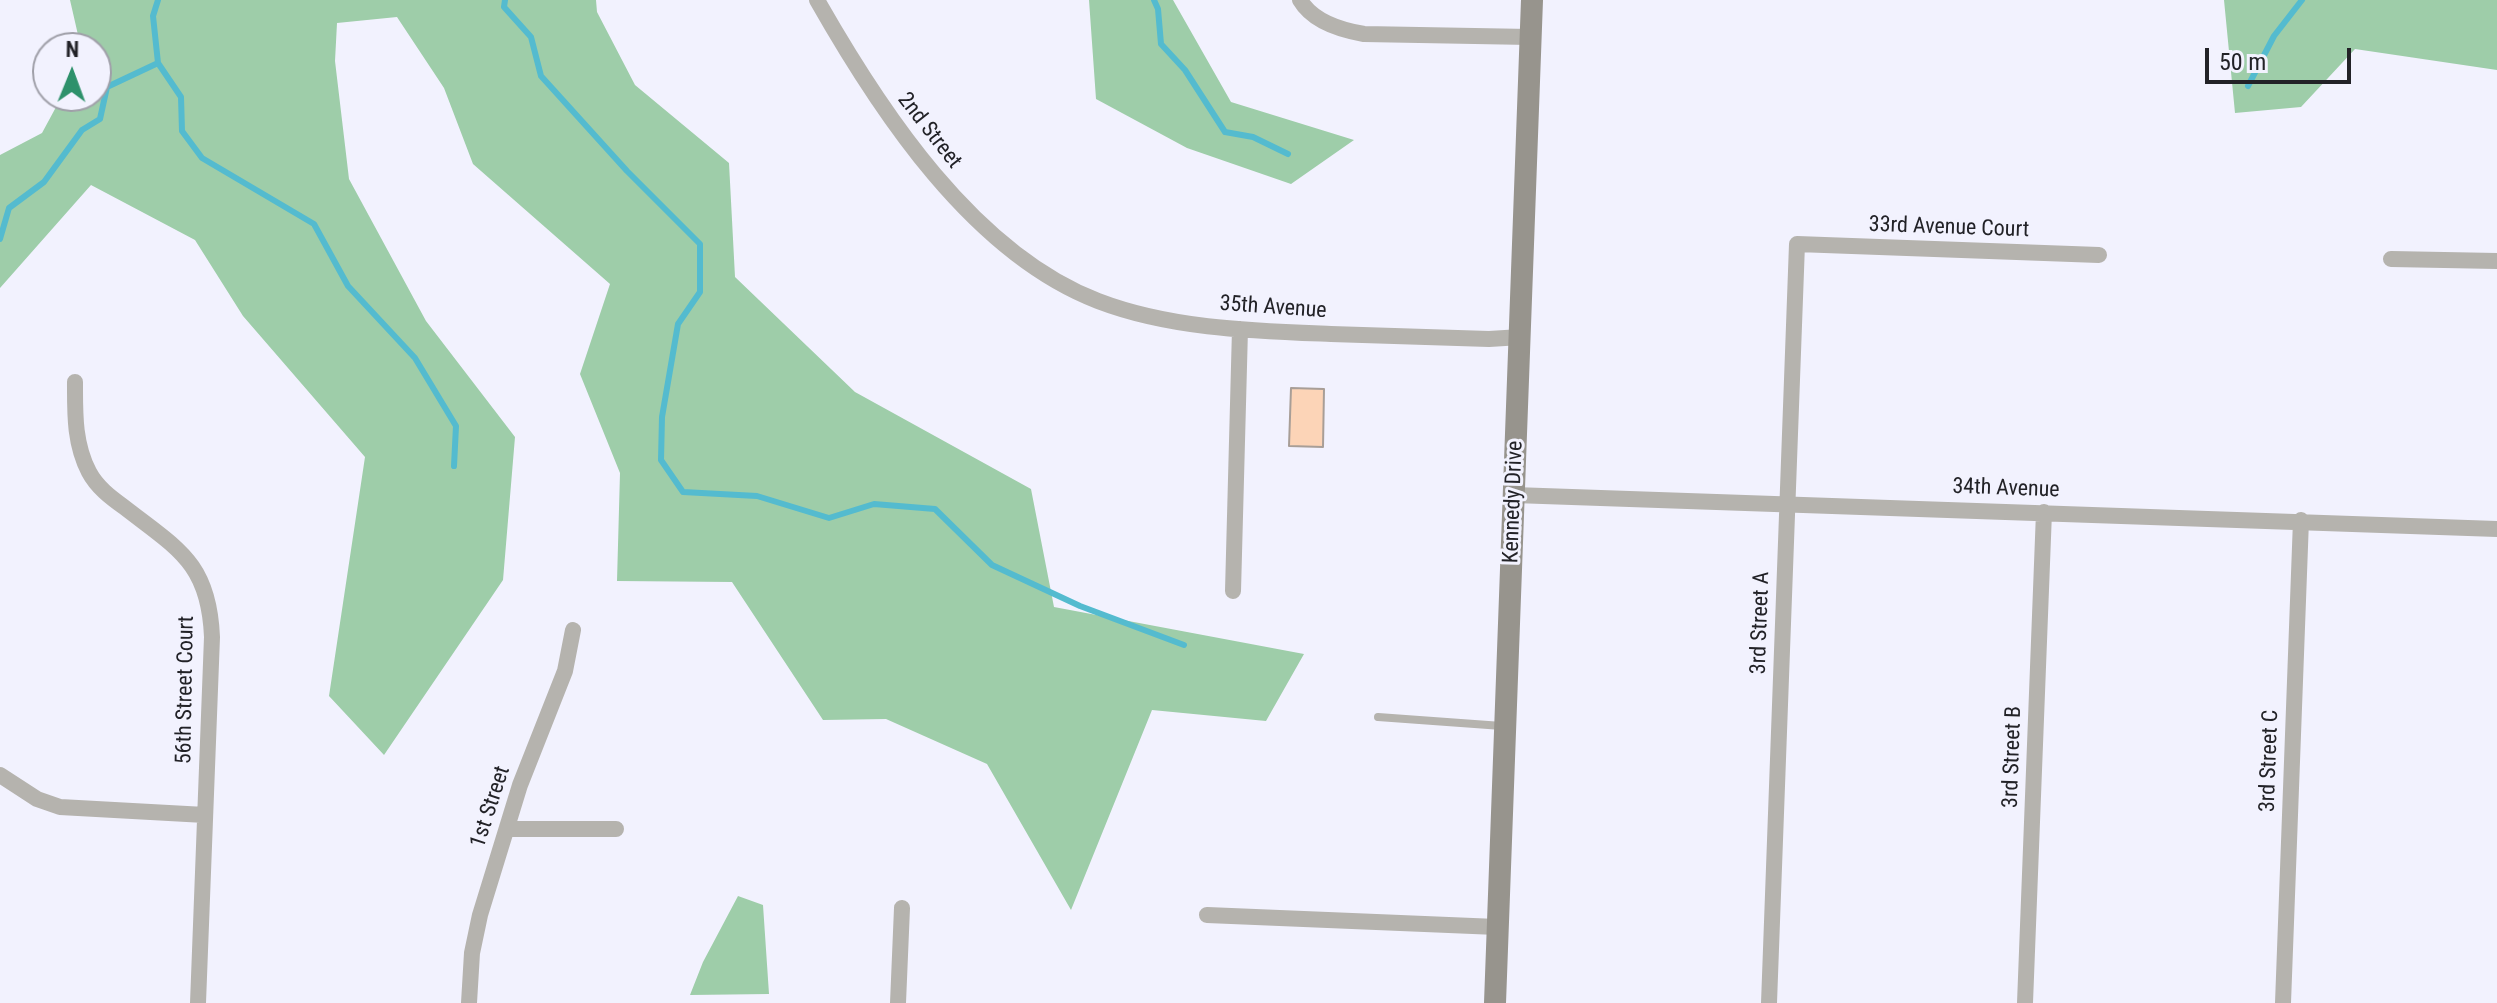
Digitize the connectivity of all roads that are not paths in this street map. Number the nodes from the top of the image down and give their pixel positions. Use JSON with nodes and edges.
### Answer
{"nodes":[{"id":1,"x":817,"y":0,"type":"edge"},
{"id":2,"x":1532,"y":0,"type":"edge"},
{"id":3,"x":1301,"y":2,"type":"edge"},
{"id":4,"x":1530,"y":37,"type":"junction"},
{"id":5,"x":1797,"y":244,"type":"joint"},
{"id":6,"x":2099,"y":255,"type":"dead end"},
{"id":7,"x":2391,"y":259,"type":"dead end"},
{"id":8,"x":2497,"y":261,"type":"edge"},
{"id":9,"x":1034,"y":267,"type":"joint"},
{"id":10,"x":1240,"y":329,"type":"junction"},
{"id":11,"x":1521,"y":337,"type":"junction"},
{"id":12,"x":75,"y":382,"type":"dead end"},
{"id":13,"x":1514,"y":495,"type":"junction"},
{"id":14,"x":1787,"y":506,"type":"junction"},
{"id":15,"x":2044,"y":512,"type":"junction"},
{"id":16,"x":2301,"y":520,"type":"junction"},
{"id":17,"x":2497,"y":529,"type":"edge"},
{"id":18,"x":1233,"y":591,"type":"dead end"},
{"id":19,"x":573,"y":630,"type":"dead end"},
{"id":20,"x":1378,"y":717,"type":"dead end"},
{"id":21,"x":1507,"y":726,"type":"junction"},
{"id":22,"x":0,"y":775,"type":"edge"},
{"id":23,"x":205,"y":815,"type":"junction"},
{"id":24,"x":507,"y":829,"type":"junction"},
{"id":25,"x":616,"y":829,"type":"dead end"},
{"id":26,"x":902,"y":908,"type":"dead end"},
{"id":27,"x":1207,"y":915,"type":"dead end"},
{"id":28,"x":1497,"y":927,"type":"junction"},
{"id":29,"x":198,"y":1003,"type":"edge"},
{"id":30,"x":469,"y":1003,"type":"edge"},
{"id":31,"x":898,"y":1003,"type":"edge"},
{"id":32,"x":1495,"y":1003,"type":"edge"},
{"id":33,"x":1769,"y":1003,"type":"edge"},
{"id":34,"x":2025,"y":1003,"type":"edge"},
{"id":35,"x":2283,"y":1003,"type":"edge"}],
"edges":[{"from":1,"to":9,"type":"street","name":"2nd Street"},
{"from":2,"to":4,"type":"street","name":"Kennedy Drive"},
{"from":3,"to":4,"type":"street"},
{"from":4,"to":11,"type":"street","name":"Kennedy Drive"},
{"from":5,"to":6,"type":"street","name":"33rd Avenue Court"},
{"from":5,"to":14,"type":"street","name":"3rd Street A"},
{"from":7,"to":8,"type":"street"},
{"from":9,"to":10,"type":"street","name":"35th Avenue"},
{"from":10,"to":11,"type":"street","name":"35th Avenue"},
{"from":10,"to":18,"type":"street"},
{"from":11,"to":13,"type":"street","name":"Kennedy Drive"},
{"from":12,"to":23,"type":"street","name":"56th Street Court"},
{"from":13,"to":14,"type":"street","name":"34th Avenue"},
{"from":13,"to":21,"type":"street","name":"Kennedy Drive"},
{"from":14,"to":15,"type":"street","name":"34th Avenue"},
{"from":14,"to":33,"type":"street","name":"3rd Street A"},
{"from":15,"to":16,"type":"street","name":"34th Avenue"},
{"from":15,"to":34,"type":"street","name":"3rd Street B"},
{"from":16,"to":17,"type":"street","name":"34th Avenue"},
{"from":16,"to":35,"type":"street","name":"3rd Street C"},
{"from":19,"to":24,"type":"street","name":"1st Street"},
{"from":20,"to":21,"type":"lane"},
{"from":21,"to":28,"type":"street","name":"Kennedy Drive"},
{"from":22,"to":23,"type":"street"},
{"from":23,"to":29,"type":"street","name":"56th Street Court"},
{"from":24,"to":25,"type":"street"},
{"from":24,"to":30,"type":"street","name":"1st Street"},
{"from":26,"to":31,"type":"street"},
{"from":27,"to":28,"type":"street"},
{"from":28,"to":32,"type":"street","name":"Kennedy Drive"}]}
